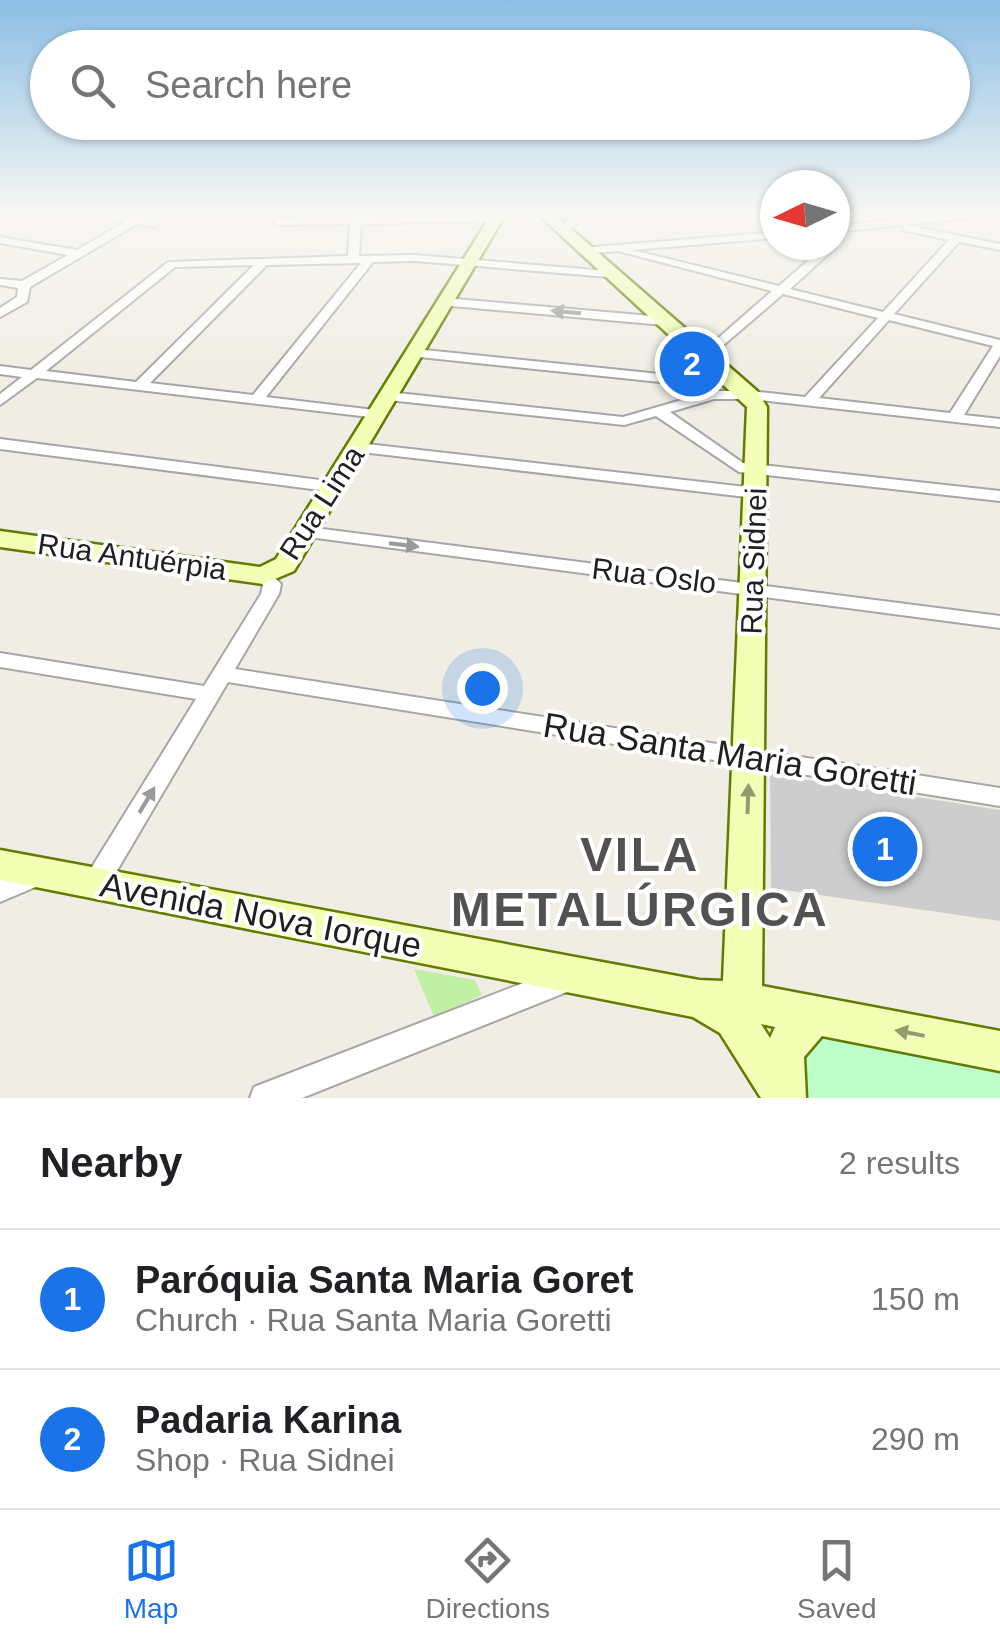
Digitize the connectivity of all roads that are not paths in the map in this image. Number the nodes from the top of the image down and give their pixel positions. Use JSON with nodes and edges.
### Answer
{"nodes":[{"id":1,"x":56,"y":266,"type":"edge"},
{"id":2,"x":165,"y":266,"type":"edge"},
{"id":3,"x":260,"y":266,"type":"edge"},
{"id":4,"x":363,"y":266,"type":"edge"},
{"id":5,"x":467,"y":266,"type":"edge"},
{"id":6,"x":619,"y":266,"type":"edge"},
{"id":7,"x":636,"y":266,"type":"edge"},
{"id":8,"x":806,"y":266,"type":"edge"},
{"id":9,"x":930,"y":266,"type":"edge"},
{"id":10,"x":0,"y":282,"type":"edge"},
{"id":11,"x":24,"y":285,"type":"junction"},
{"id":12,"x":778,"y":289,"type":"junction"},
{"id":13,"x":444,"y":302,"type":"junction"},
{"id":14,"x":0,"y":313,"type":"edge"},
{"id":15,"x":883,"y":315,"type":"junction"},
{"id":16,"x":663,"y":321,"type":"junction"},
{"id":17,"x":1000,"y":345,"type":"edge"},
{"id":18,"x":415,"y":353,"type":"junction"},
{"id":19,"x":0,"y":370,"type":"edge"},
{"id":20,"x":34,"y":373,"type":"junction"},
{"id":21,"x":721,"y":381,"type":"junction"},
{"id":22,"x":139,"y":386,"type":"junction"},
{"id":23,"x":256,"y":400,"type":"junction"},
{"id":24,"x":0,"y":401,"type":"edge"},
{"id":25,"x":807,"y":403,"type":"junction"},
{"id":26,"x":383,"y":405,"type":"junction"},
{"id":27,"x":660,"y":412,"type":"junction"},
{"id":28,"x":954,"y":418,"type":"junction"},
{"id":29,"x":1000,"y":423,"type":"edge"},
{"id":30,"x":0,"y":444,"type":"edge"},
{"id":31,"x":358,"y":448,"type":"junction"},
{"id":32,"x":756,"y":481,"type":"junction"},
{"id":33,"x":335,"y":486,"type":"junction"},
{"id":34,"x":1000,"y":496,"type":"edge"},
{"id":35,"x":307,"y":532,"type":"junction"},
{"id":36,"x":0,"y":539,"type":"edge"},
{"id":37,"x":263,"y":576,"type":"junction"},
{"id":38,"x":753,"y":588,"type":"junction"},
{"id":39,"x":1000,"y":622,"type":"edge"},
{"id":40,"x":0,"y":660,"type":"edge"},
{"id":41,"x":223,"y":674,"type":"junction"},
{"id":42,"x":210,"y":694,"type":"junction"},
{"id":43,"x":749,"y":757,"type":"junction"},
{"id":44,"x":1000,"y":797,"type":"edge"},
{"id":45,"x":0,"y":865,"type":"edge"},
{"id":46,"x":40,"y":873,"type":"junction"},
{"id":47,"x":96,"y":884,"type":"junction"},
{"id":48,"x":0,"y":892,"type":"edge"},
{"id":49,"x":575,"y":975,"type":"junction"},
{"id":50,"x":699,"y":999,"type":"junction"},
{"id":51,"x":742,"y":1001,"type":"junction"},
{"id":52,"x":819,"y":1016,"type":"junction"},
{"id":53,"x":1000,"y":1051,"type":"edge"},
{"id":54,"x":265,"y":1098,"type":"edge"},
{"id":55,"x":786,"y":1098,"type":"edge"}],
"edges":[{"from":1,"to":11,"type":"street"},
{"from":2,"to":20,"type":"street"},
{"from":3,"to":22,"type":"street"},
{"from":4,"to":23,"type":"street"},
{"from":5,"to":13,"type":"main road","name":"Rua Lima"},
{"from":6,"to":16,"type":"main road"},
{"from":7,"to":12,"type":"street"},
{"from":8,"to":12,"type":"street"},
{"from":9,"to":15,"type":"street"},
{"from":10,"to":11,"type":"street"},
{"from":11,"to":14,"type":"street"},
{"from":12,"to":15,"type":"street"},
{"from":12,"to":21,"type":"street"},
{"from":16,"to":13,"type":"street","one_way":true},
{"from":13,"to":18,"type":"main road","name":"Rua Lima"},
{"from":15,"to":17,"type":"street"},
{"from":15,"to":25,"type":"street"},
{"from":16,"to":21,"type":"main road"},
{"from":17,"to":28,"type":"street"},
{"from":18,"to":21,"type":"street"},
{"from":18,"to":26,"type":"main road","name":"Rua Lima"},
{"from":19,"to":20,"type":"street"},
{"from":20,"to":22,"type":"street"},
{"from":20,"to":24,"type":"street"},
{"from":21,"to":25,"type":"street"},
{"from":21,"to":27,"type":"street"},
{"from":21,"to":32,"type":"main road","name":"Rua Sidnei"},
{"from":22,"to":23,"type":"street"},
{"from":23,"to":26,"type":"street"},
{"from":25,"to":28,"type":"street"},
{"from":26,"to":27,"type":"street"},
{"from":26,"to":31,"type":"main road","name":"Rua Lima"},
{"from":27,"to":32,"type":"street"},
{"from":28,"to":29,"type":"street"},
{"from":30,"to":33,"type":"street"},
{"from":31,"to":32,"type":"street"},
{"from":31,"to":33,"type":"main road","name":"Rua Lima"},
{"from":32,"to":34,"type":"street"},
{"from":32,"to":38,"type":"main road","name":"Rua Sidnei"},
{"from":33,"to":35,"type":"main road","name":"Rua Lima"},
{"from":35,"to":37,"type":"main road","name":"Rua Lima"},
{"from":35,"to":38,"type":"street","name":"Rua Oslo","one_way":true},
{"from":36,"to":37,"type":"main road","name":"Rua Antuérpia"},
{"from":37,"to":41,"type":"street","name":"Rua Lima"},
{"from":38,"to":39,"type":"street","name":"Rua Oslo"},
{"from":38,"to":43,"type":"main road","name":"Rua Sidnei"},
{"from":40,"to":42,"type":"street"},
{"from":41,"to":42,"type":"street","name":"Rua Lima"},
{"from":41,"to":43,"type":"street","name":"Rua Santa Maria Goretti"},
{"from":47,"to":42,"type":"street","name":"Rua Lima","one_way":true},
{"from":43,"to":44,"type":"street","name":"Rua Santa Maria Goretti"},
{"from":51,"to":43,"type":"main road","name":"Rua Sidnei","one_way":true},
{"from":45,"to":46,"type":"main road","name":"Avenida Nova Iorque"},
{"from":46,"to":47,"type":"main road","name":"Avenida Nova Iorque"},
{"from":46,"to":48,"type":"street"},
{"from":47,"to":49,"type":"main road","name":"Avenida Nova Iorque"},
{"from":49,"to":50,"type":"main road","name":"Avenida Nova Iorque"},
{"from":49,"to":54,"type":"street"},
{"from":50,"to":51,"type":"main road","name":"Avenida Nova Iorque"},
{"from":50,"to":55,"type":"main road"},
{"from":51,"to":52,"type":"main road","name":"Avenida Nova Iorque"},
{"from":53,"to":52,"type":"main road","name":"Avenida Nova Iorque","one_way":true},
{"from":52,"to":55,"type":"main road"}]}
